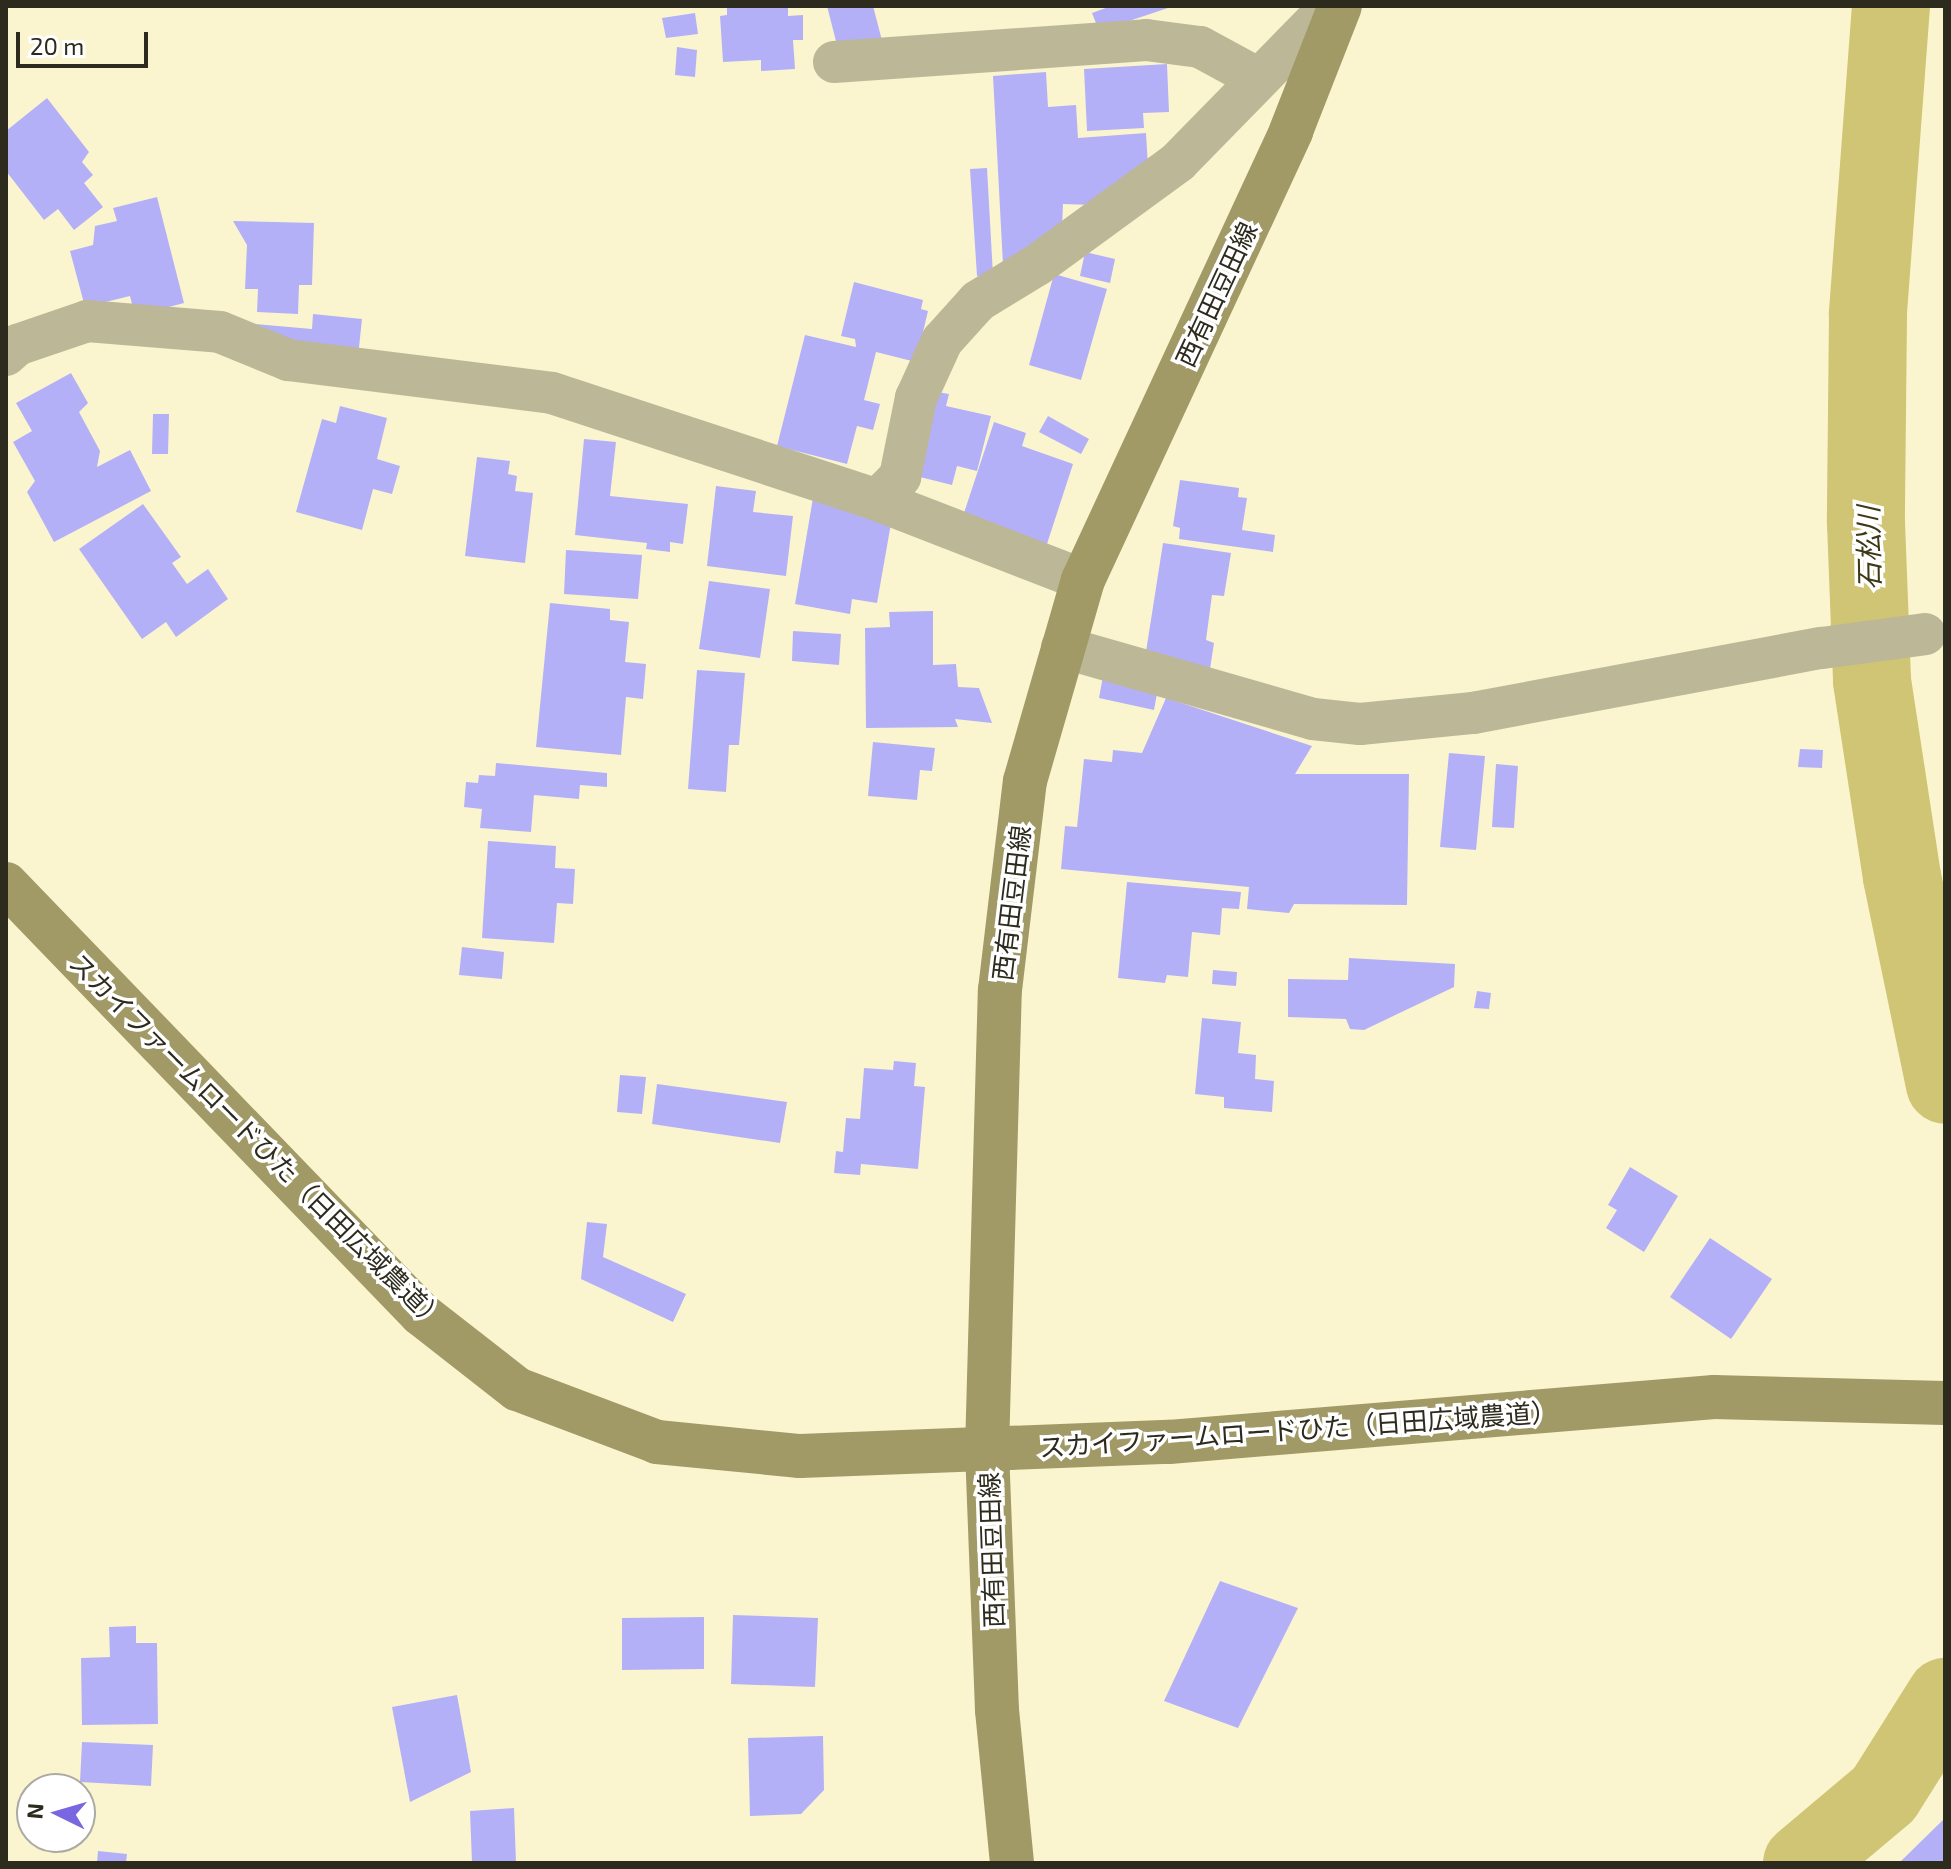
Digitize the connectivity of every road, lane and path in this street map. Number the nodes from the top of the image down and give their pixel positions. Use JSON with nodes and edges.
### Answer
{"nodes":[{"id":1,"x":1331,"y":6,"type":"edge"},
{"id":2,"x":1340,"y":6,"type":"edge"},
{"id":3,"x":834,"y":62,"type":"dead end"},
{"id":4,"x":1259,"y":79,"type":"junction"},
{"id":5,"x":6,"y":355,"type":"edge"},
{"id":6,"x":877,"y":500,"type":"junction"},
{"id":7,"x":1083,"y":580,"type":"junction"},
{"id":8,"x":1925,"y":634,"type":"dead end"},
{"id":9,"x":1062,"y":647,"type":"junction"},
{"id":10,"x":6,"y":884,"type":"edge"},
{"id":11,"x":1945,"y":1403,"type":"edge"},
{"id":12,"x":987,"y":1450,"type":"junction"},
{"id":13,"x":1012,"y":1863,"type":"edge"}],
"edges":[{"from":1,"to":4,"type":"street"},
{"from":2,"to":7,"type":"street","name":"西有田豆田線"},
{"from":3,"to":4,"type":"street"},
{"from":4,"to":6,"type":"street"},
{"from":5,"to":6,"type":"street"},
{"from":6,"to":7,"type":"street"},
{"from":7,"to":9,"type":"street","name":"西有田豆田線"},
{"from":8,"to":9,"type":"street"},
{"from":9,"to":12,"type":"street","name":"西有田豆田線"},
{"from":10,"to":12,"type":"street","name":"スカイファームロードひた（日田広域農道）"},
{"from":11,"to":12,"type":"street","name":"スカイファームロードひた（日田広域農道）"},
{"from":12,"to":13,"type":"street","name":"西有田豆田線"}]}
